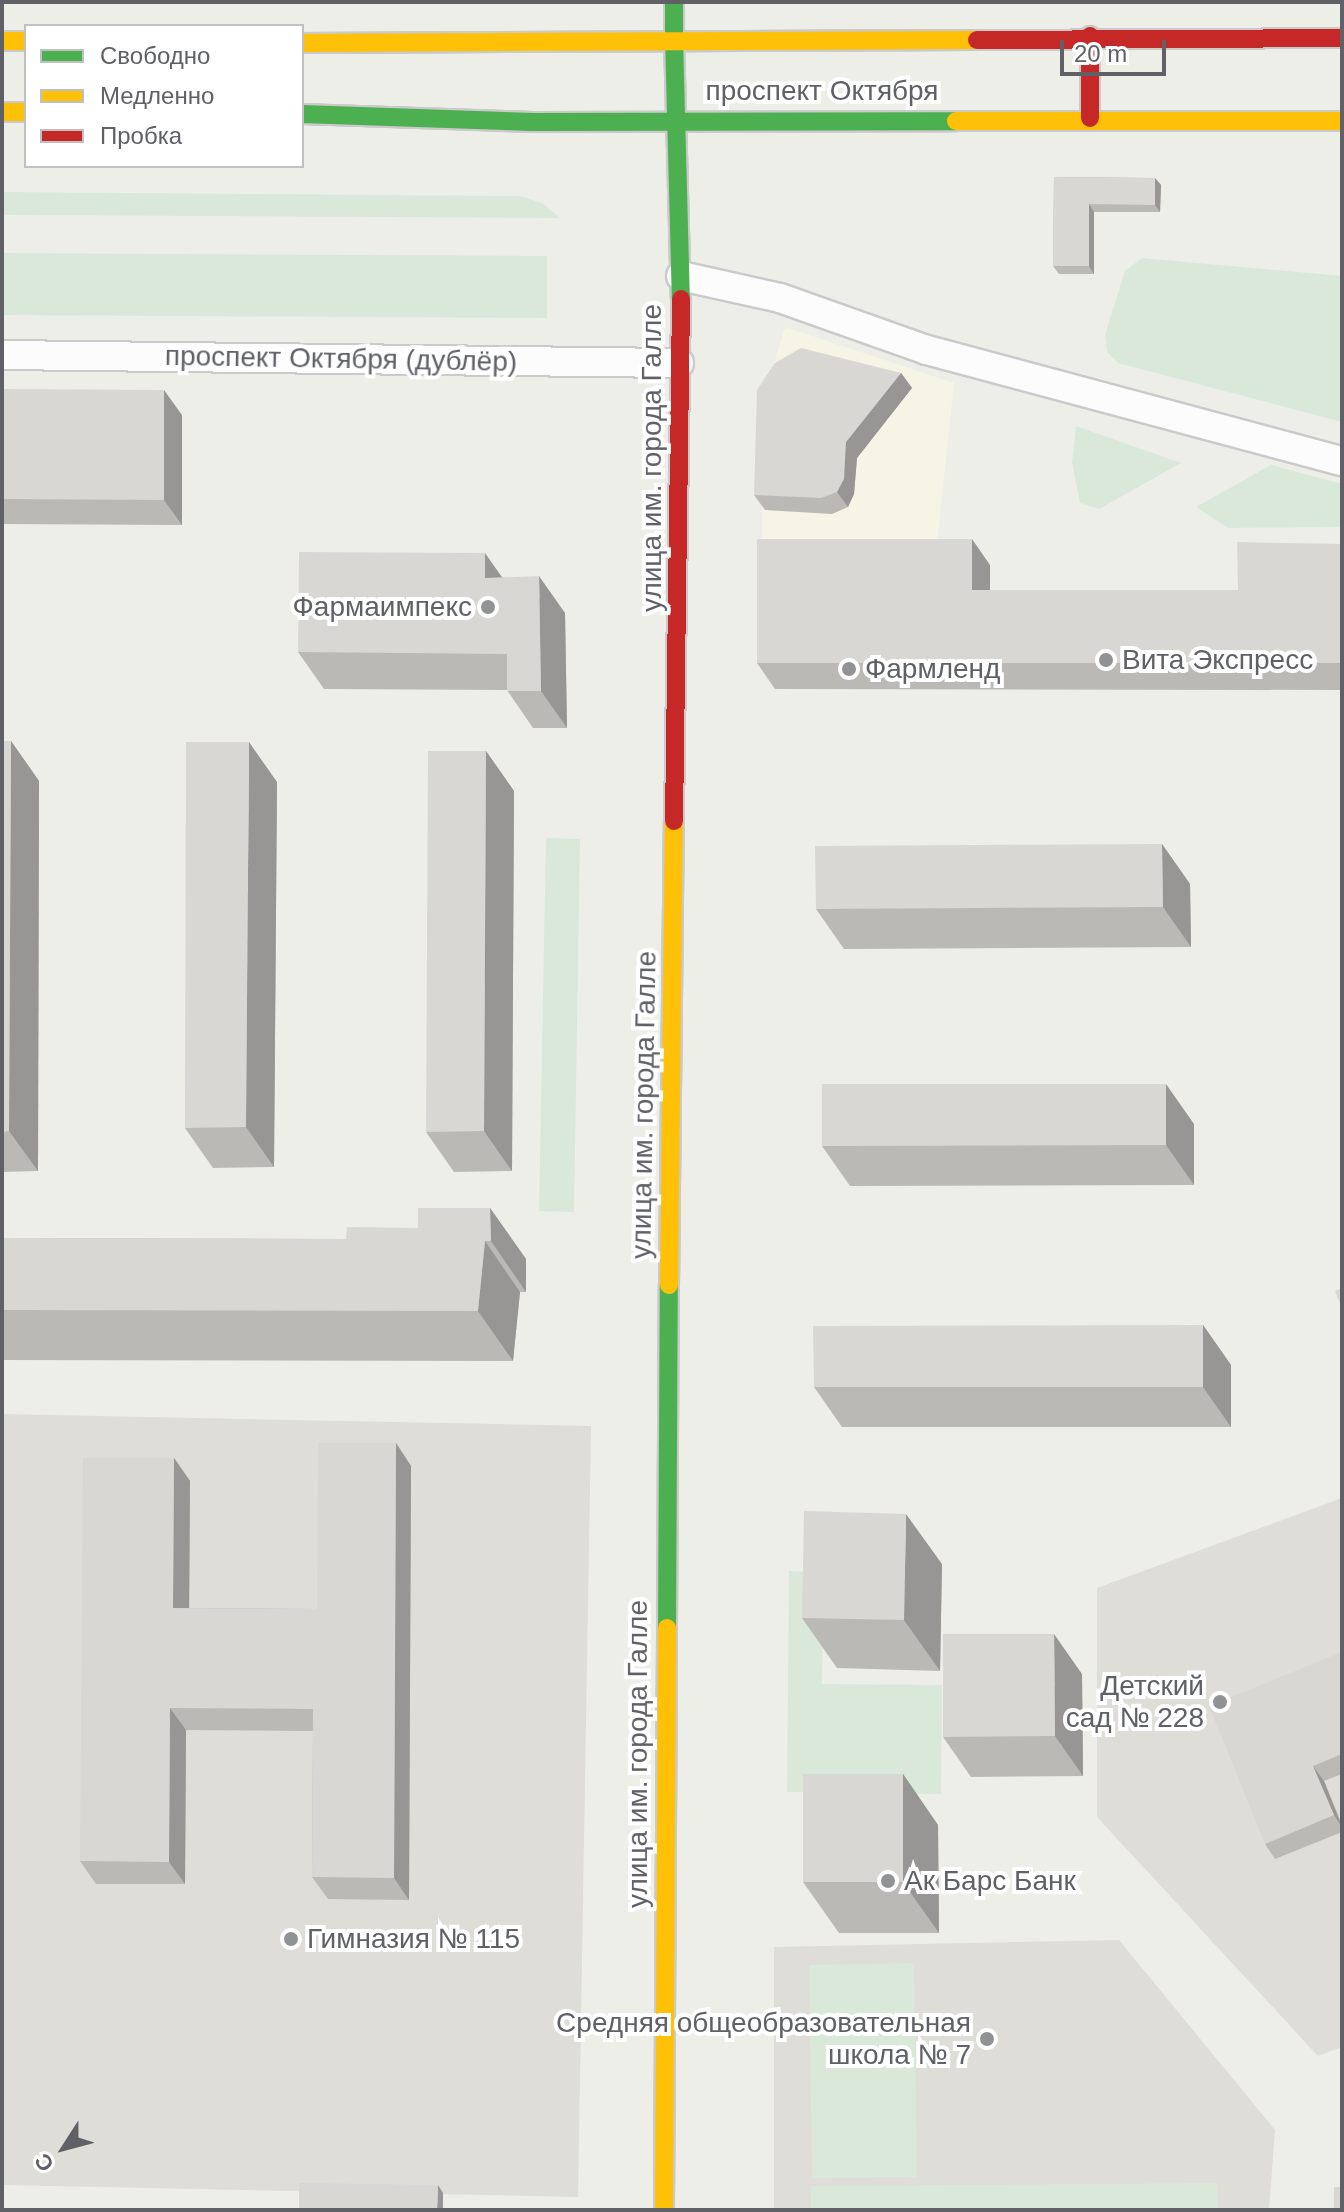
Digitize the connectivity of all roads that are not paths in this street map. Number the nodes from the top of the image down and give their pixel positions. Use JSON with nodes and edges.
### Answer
{"nodes":[{"id":1,"x":674,"y":2,"type":"edge"},
{"id":2,"x":1090,"y":36,"type":"junction"},
{"id":3,"x":674,"y":37,"type":"junction"},
{"id":4,"x":1342,"y":38,"type":"edge"},
{"id":5,"x":2,"y":41,"type":"edge"},
{"id":6,"x":24,"y":41,"type":"edge"},
{"id":7,"x":304,"y":43,"type":"edge"},
{"id":8,"x":2,"y":112,"type":"edge"},
{"id":9,"x":24,"y":112,"type":"edge"},
{"id":10,"x":304,"y":114,"type":"edge"},
{"id":11,"x":1090,"y":118,"type":"junction"},
{"id":12,"x":675,"y":120,"type":"junction"},
{"id":13,"x":1342,"y":121,"type":"edge"},
{"id":14,"x":681,"y":276,"type":"junction"},
{"id":15,"x":2,"y":355,"type":"edge"},
{"id":16,"x":679,"y":363,"type":"junction"},
{"id":17,"x":1342,"y":461,"type":"edge"},
{"id":18,"x":664,"y":2210,"type":"edge"}],
"edges":[{"from":1,"to":3,"type":"main road","name":"улица им. города Галле"},
{"from":2,"to":3,"type":"main road","name":"проспект Октября"},
{"from":2,"to":4,"type":"main road","name":"проспект Октября"},
{"from":2,"to":11,"type":"main road"},
{"from":3,"to":7,"type":"main road","name":"проспект Октября"},
{"from":3,"to":12,"type":"main road","name":"улица им. города Галле"},
{"from":5,"to":6,"type":"main road"},
{"from":8,"to":9,"type":"main road"},
{"from":10,"to":12,"type":"main road","name":"проспект Октября"},
{"from":11,"to":12,"type":"main road","name":"проспект Октября"},
{"from":11,"to":13,"type":"main road","name":"проспект Октября"},
{"from":12,"to":14,"type":"main road","name":"улица им. города Галле"},
{"from":14,"to":16,"type":"main road","name":"улица им. города Галле"},
{"from":14,"to":17,"type":"street"},
{"from":15,"to":16,"type":"street","name":"проспект Октября (дублёр)"},
{"from":16,"to":18,"type":"main road","name":"улица им. города Галле"}]}
